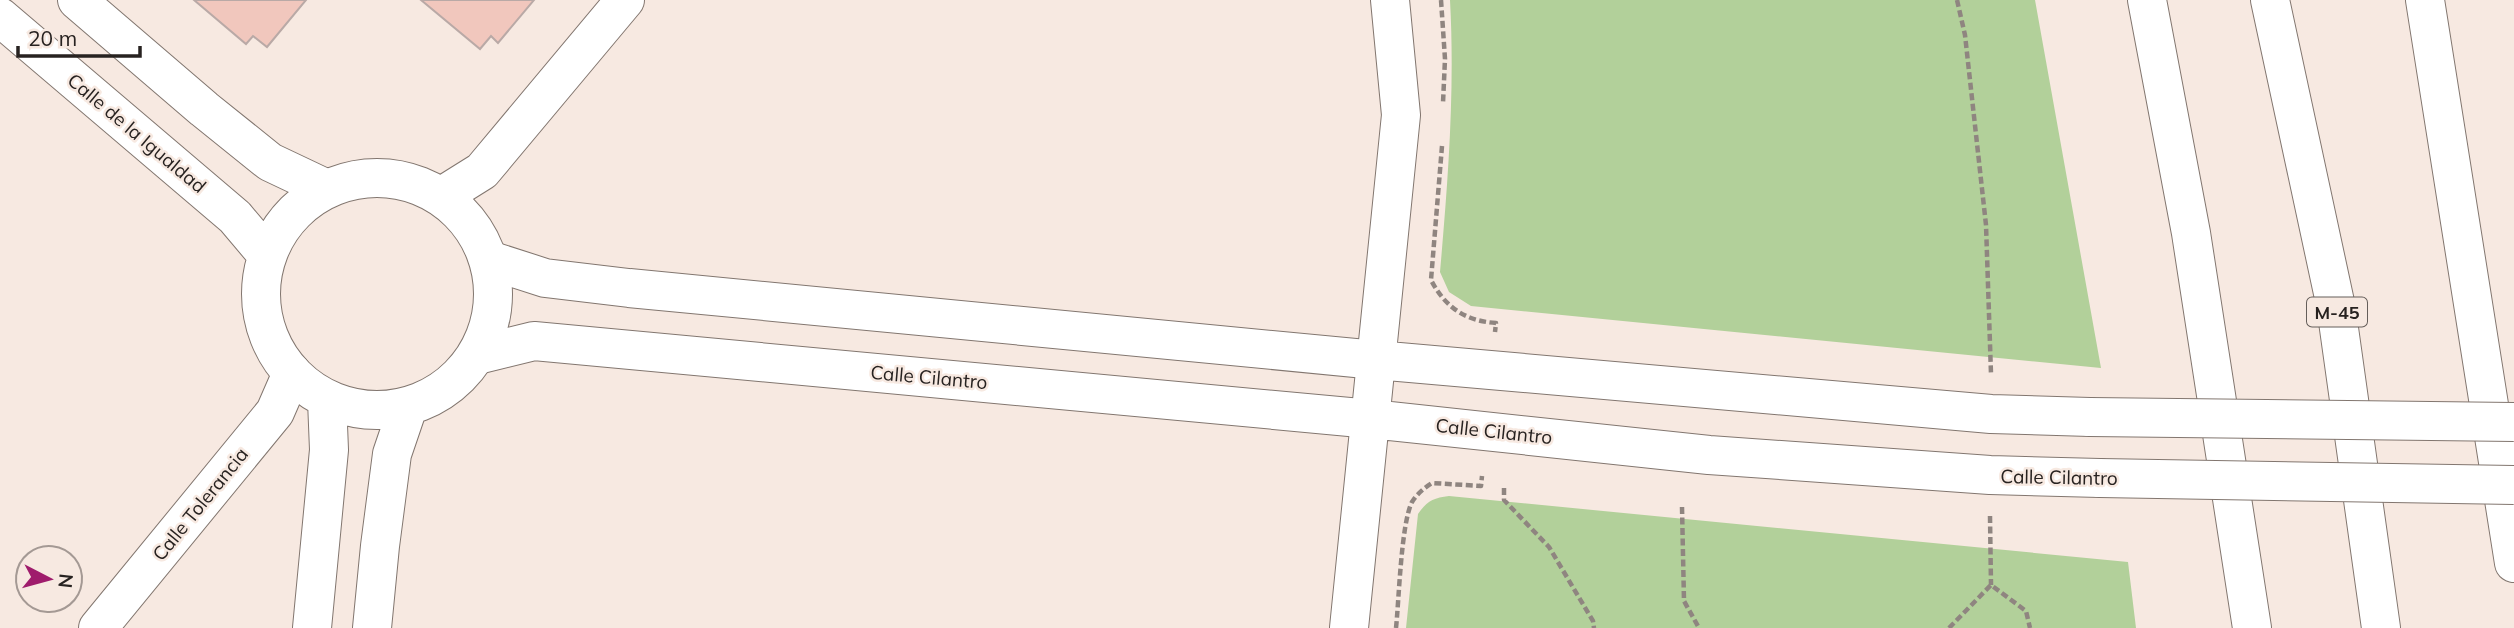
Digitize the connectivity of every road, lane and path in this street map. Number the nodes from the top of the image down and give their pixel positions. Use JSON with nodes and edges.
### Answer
{"nodes":[{"id":1,"x":77,"y":0,"type":"edge"},
{"id":2,"x":625,"y":0,"type":"edge"},
{"id":3,"x":1390,"y":0,"type":"edge"},
{"id":4,"x":1441,"y":0,"type":"edge"},
{"id":5,"x":1957,"y":0,"type":"edge"},
{"id":6,"x":2147,"y":0,"type":"edge"},
{"id":7,"x":2270,"y":0,"type":"edge"},
{"id":8,"x":2425,"y":0,"type":"edge"},
{"id":9,"x":0,"y":16,"type":"edge"},
{"id":10,"x":1443,"y":112,"type":"dead end"},
{"id":11,"x":1442,"y":138,"type":"dead end"},
{"id":12,"x":327,"y":188,"type":"junction"},
{"id":13,"x":442,"y":197,"type":"junction"},
{"id":14,"x":268,"y":255,"type":"junction"},
{"id":15,"x":489,"y":260,"type":"junction"},
{"id":16,"x":1495,"y":332,"type":"dead end"},
{"id":17,"x":477,"y":355,"type":"junction"},
{"id":18,"x":1376,"y":360,"type":"junction"},
{"id":19,"x":1992,"y":368,"type":"dead end"},
{"id":20,"x":292,"y":373,"type":"junction"},
{"id":21,"x":327,"y":400,"type":"junction"},
{"id":22,"x":408,"y":407,"type":"junction"},
{"id":23,"x":1371,"y":419,"type":"junction"},
{"id":24,"x":2514,"y":422,"type":"edge"},
{"id":25,"x":1482,"y":475,"type":"dead end"},
{"id":26,"x":2514,"y":485,"type":"edge"},
{"id":27,"x":1504,"y":488,"type":"dead end"},
{"id":28,"x":1682,"y":507,"type":"dead end"},
{"id":29,"x":2514,"y":564,"type":"edge"},
{"id":30,"x":98,"y":628,"type":"edge"},
{"id":31,"x":312,"y":628,"type":"edge"},
{"id":32,"x":372,"y":628,"type":"edge"},
{"id":33,"x":1349,"y":628,"type":"edge"},
{"id":34,"x":1396,"y":628,"type":"edge"},
{"id":35,"x":1594,"y":628,"type":"edge"},
{"id":36,"x":1699,"y":628,"type":"edge"},
{"id":37,"x":1949,"y":628,"type":"edge"},
{"id":38,"x":2030,"y":628,"type":"edge"},
{"id":39,"x":2252,"y":628,"type":"edge"},
{"id":40,"x":2381,"y":628,"type":"edge"}],
"edges":[{"from":1,"to":12,"type":"main road"},
{"from":2,"to":13,"type":"main road"},
{"from":3,"to":18,"type":"main road"},
{"from":4,"to":10,"type":"path"},
{"from":5,"to":19,"type":"path"},
{"from":6,"to":39,"type":"main road"},
{"from":7,"to":40,"type":"main road","number":"M-45"},
{"from":8,"to":29,"type":"main road"},
{"from":9,"to":14,"type":"main road","name":"Calle de la Igualdad"},
{"from":11,"to":16,"type":"path"},
{"from":12,"to":13,"type":"main road"},
{"from":12,"to":14,"type":"main road"},
{"from":13,"to":15,"type":"main road"},
{"from":14,"to":20,"type":"main road"},
{"from":15,"to":17,"type":"main road"},
{"from":15,"to":18,"type":"main road"},
{"from":17,"to":22,"type":"main road"},
{"from":17,"to":23,"type":"main road","name":"Calle Cilantro"},
{"from":18,"to":23,"type":"main road"},
{"from":18,"to":24,"type":"main road","bridge":true},
{"from":20,"to":21,"type":"main road"},
{"from":20,"to":30,"type":"main road","name":"Calle Tolerancia"},
{"from":21,"to":22,"type":"main road"},
{"from":21,"to":31,"type":"main road"},
{"from":22,"to":32,"type":"main road"},
{"from":23,"to":26,"type":"main road","name":"Calle Cilantro","bridge":true},
{"from":23,"to":33,"type":"main road"},
{"from":25,"to":34,"type":"path"},
{"from":27,"to":35,"type":"path"},
{"from":28,"to":36,"type":"path"},
{"from":37,"to":38,"type":"path"}]}
